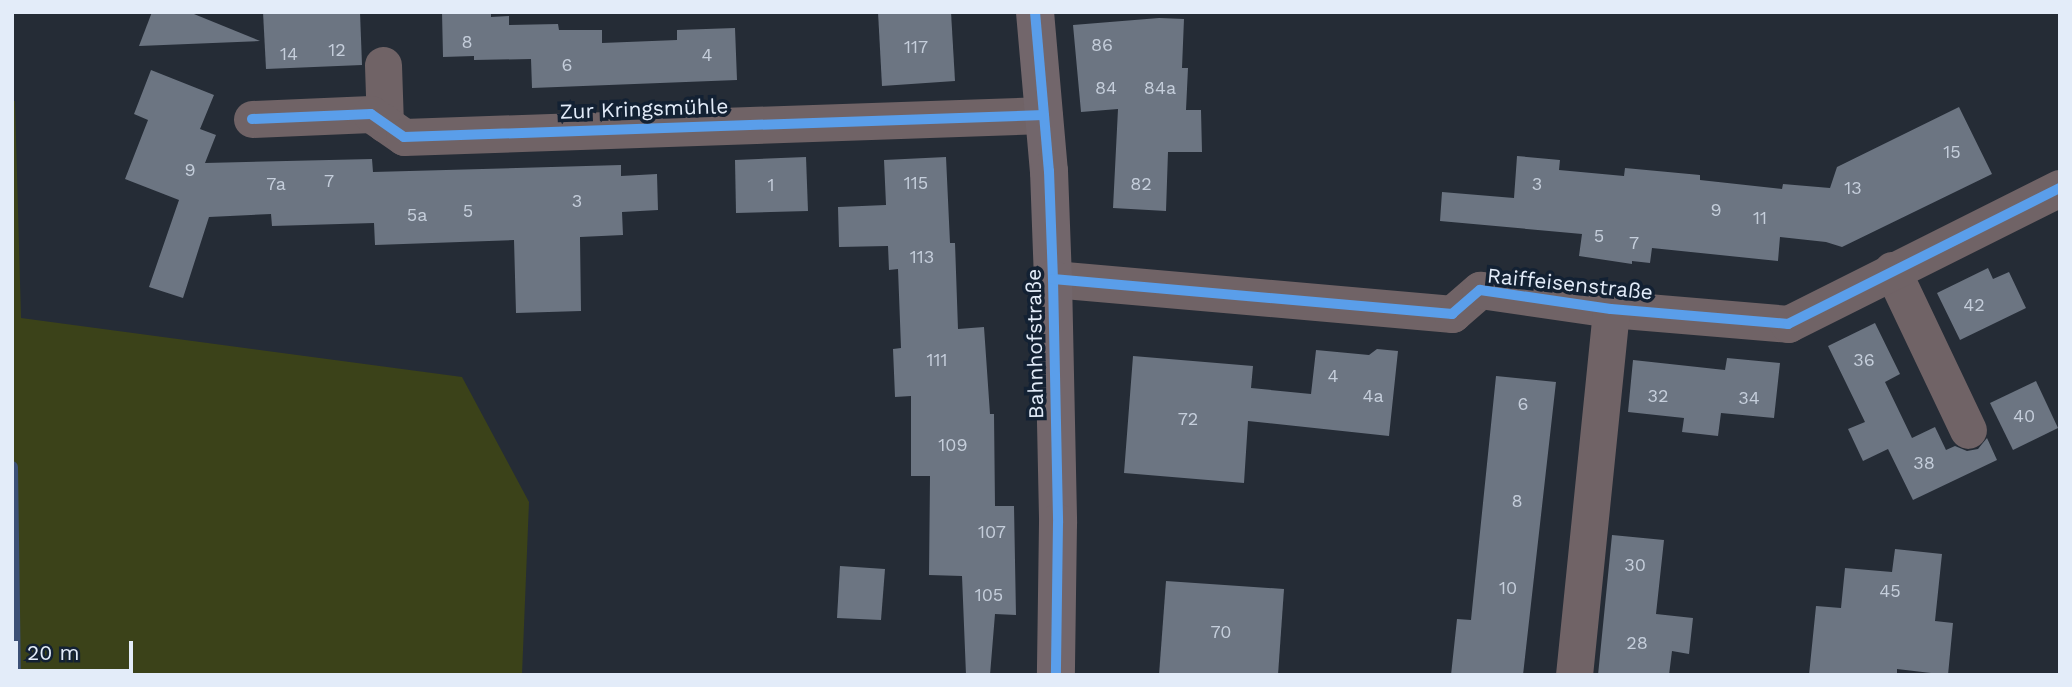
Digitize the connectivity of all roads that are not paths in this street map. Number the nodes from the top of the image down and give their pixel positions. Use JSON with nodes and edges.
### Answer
{"nodes":[{"id":1,"x":1035,"y":12,"type":"edge"},
{"id":2,"x":383,"y":65,"type":"dead end"},
{"id":3,"x":1044,"y":115,"type":"junction"},
{"id":4,"x":252,"y":118,"type":"dead end"},
{"id":5,"x":385,"y":124,"type":"junction"},
{"id":6,"x":2060,"y":188,"type":"edge"},
{"id":7,"x":1892,"y":270,"type":"junction"},
{"id":8,"x":1053,"y":279,"type":"junction"},
{"id":9,"x":1611,"y":309,"type":"junction"},
{"id":10,"x":1968,"y":430,"type":"dead end"},
{"id":11,"x":1056,"y":675,"type":"edge"},
{"id":12,"x":1574,"y":675,"type":"edge"}],
"edges":[{"from":1,"to":3,"type":"street","name":"Bahnhofstraße"},
{"from":2,"to":5,"type":"street"},
{"from":3,"to":5,"type":"street","name":"Zur Kringsmühle"},
{"from":3,"to":8,"type":"street","name":"Bahnhofstraße"},
{"from":4,"to":5,"type":"street","name":"Zur Kringsmühle"},
{"from":6,"to":7,"type":"street","name":"Raiffeisenstraße"},
{"from":7,"to":9,"type":"street","name":"Raiffeisenstraße"},
{"from":7,"to":10,"type":"street"},
{"from":8,"to":9,"type":"street","name":"Raiffeisenstraße"},
{"from":8,"to":11,"type":"street","name":"Bahnhofstraße"},
{"from":9,"to":12,"type":"street","name":"Raiffeisenstraße"}]}
